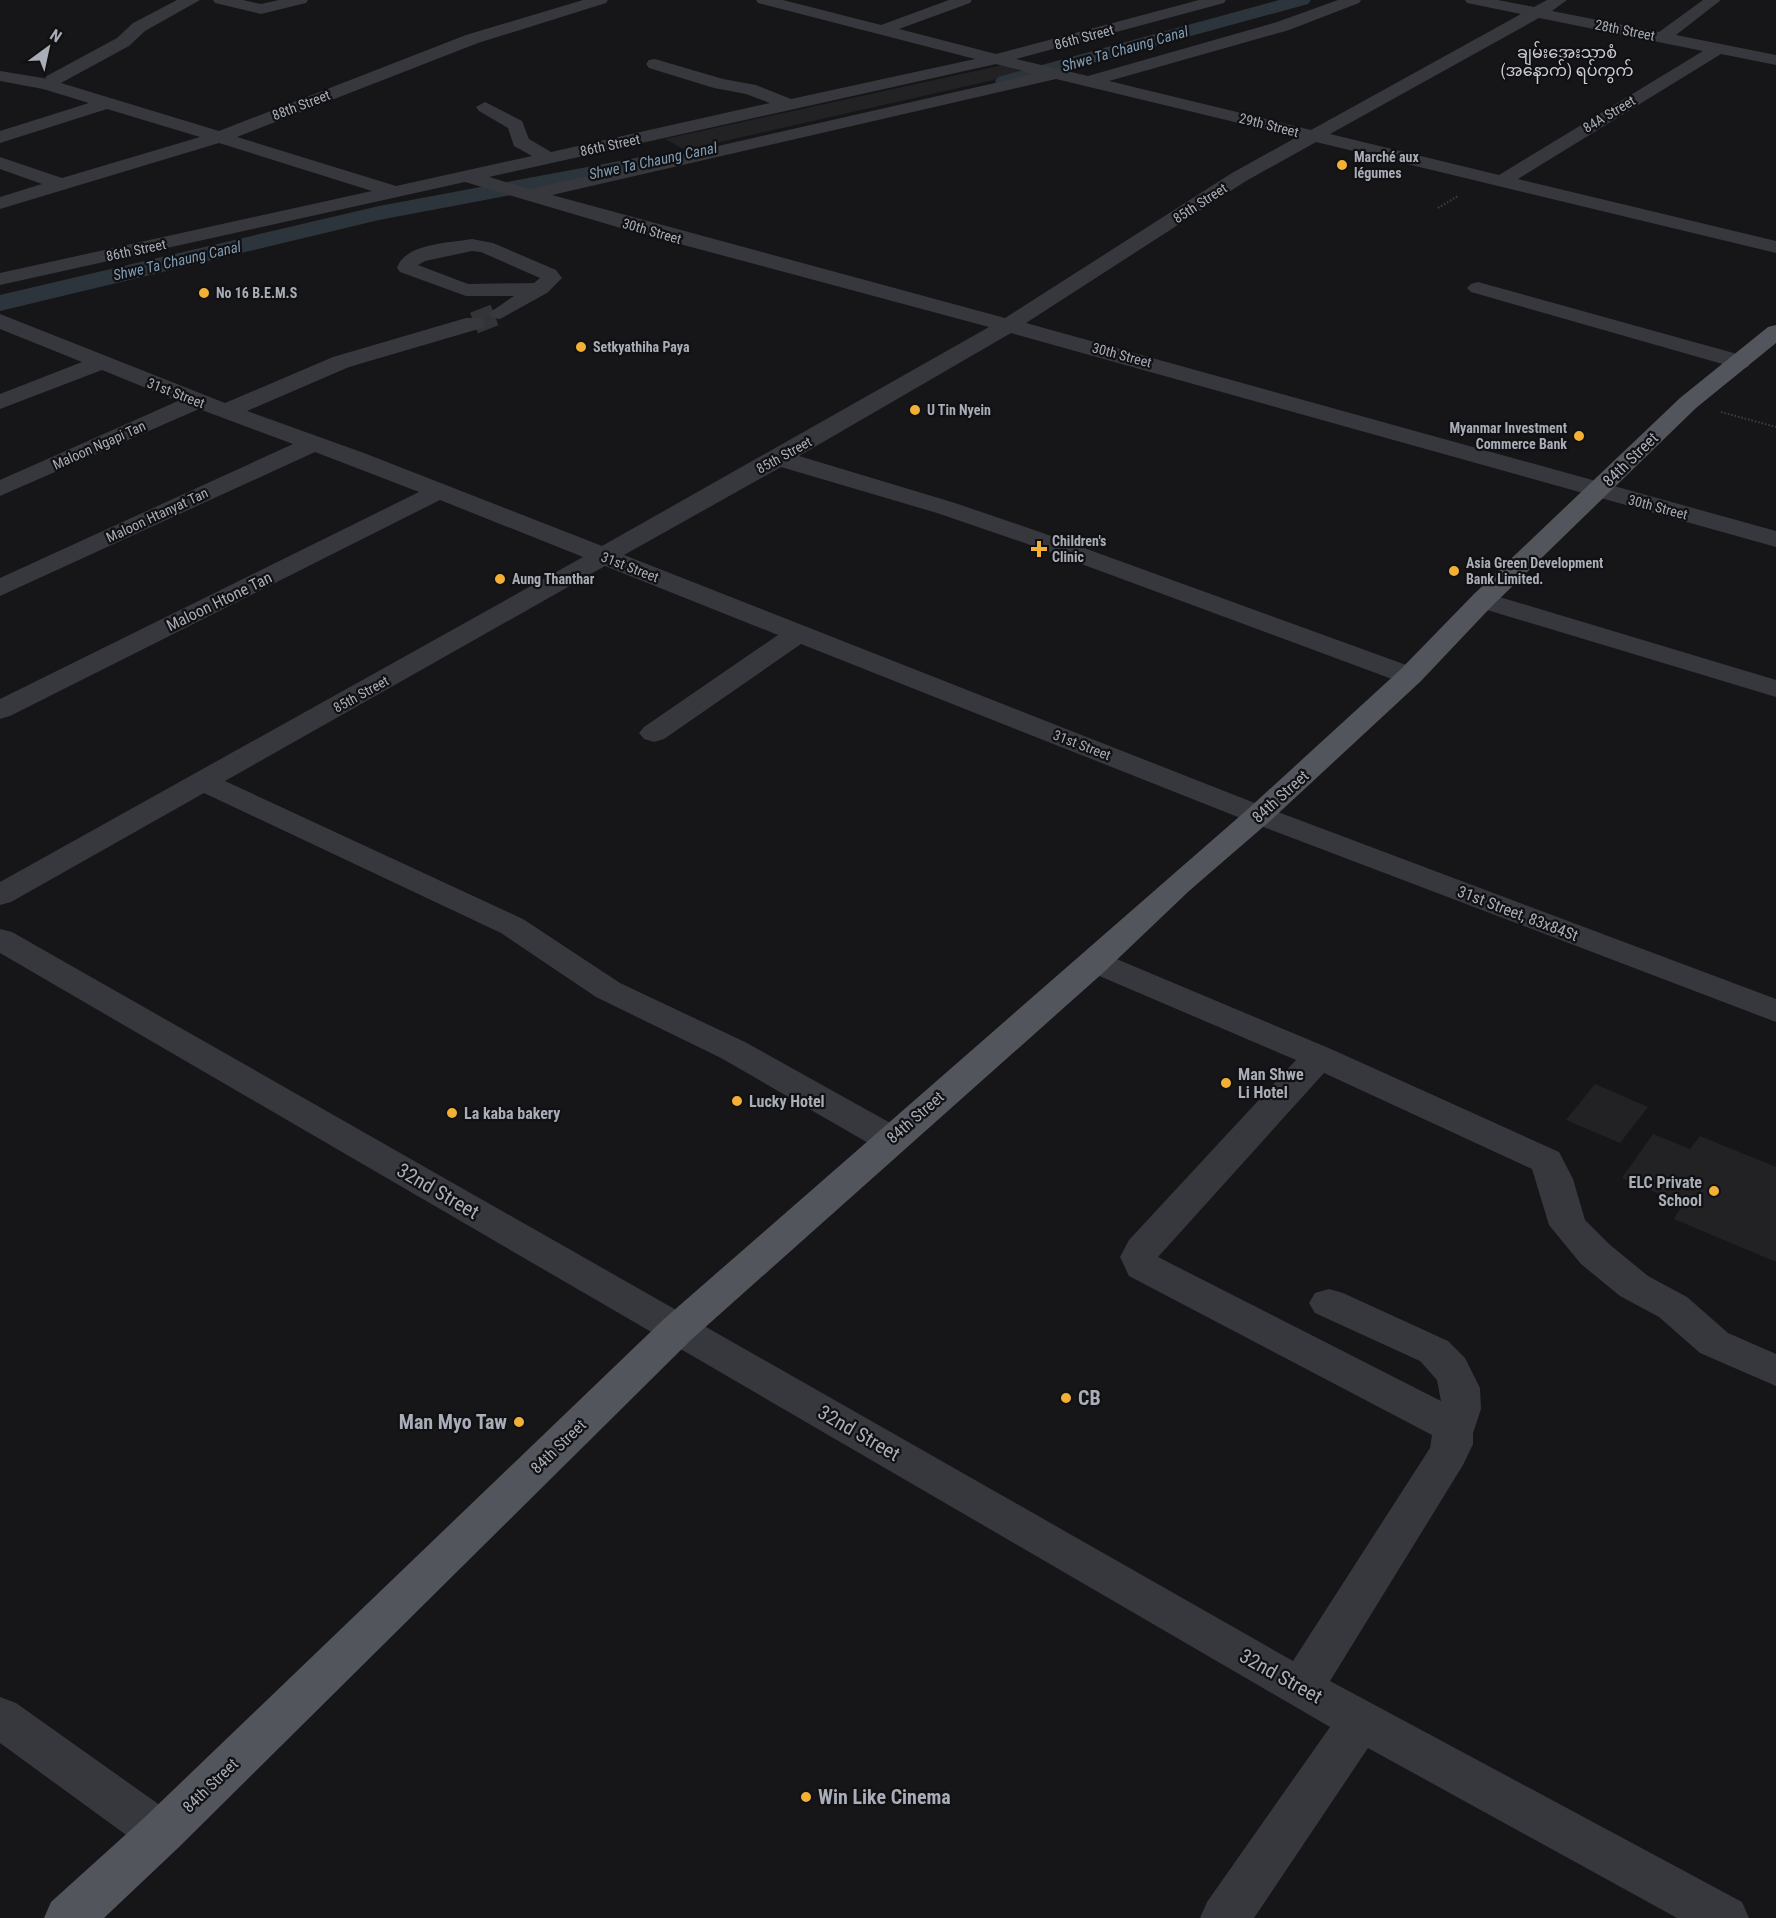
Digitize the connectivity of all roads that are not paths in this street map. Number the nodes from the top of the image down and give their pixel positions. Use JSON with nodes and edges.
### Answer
{"nodes":[{"id":1,"x":192,"y":0,"type":"edge"},
{"id":2,"x":221,"y":0,"type":"edge"},
{"id":3,"x":300,"y":0,"type":"edge"},
{"id":4,"x":600,"y":0,"type":"edge"},
{"id":5,"x":764,"y":0,"type":"edge"},
{"id":6,"x":964,"y":0,"type":"edge"},
{"id":7,"x":1218,"y":0,"type":"edge"},
{"id":8,"x":1353,"y":0,"type":"edge"},
{"id":9,"x":1473,"y":0,"type":"edge"},
{"id":10,"x":1559,"y":0,"type":"edge"},
{"id":11,"x":1713,"y":0,"type":"edge"},
{"id":12,"x":1538,"y":13,"type":"junction"},
{"id":13,"x":882,"y":30,"type":"junction"},
{"id":14,"x":1662,"y":38,"type":"junction"},
{"id":15,"x":409,"y":44,"type":"dead end"},
{"id":16,"x":1718,"y":49,"type":"junction"},
{"id":17,"x":438,"y":52,"type":"junction"},
{"id":18,"x":1776,"y":60,"type":"edge"},
{"id":19,"x":1005,"y":61,"type":"junction"},
{"id":20,"x":655,"y":64,"type":"dead end"},
{"id":21,"x":1055,"y":74,"type":"junction"},
{"id":22,"x":0,"y":76,"type":"edge"},
{"id":23,"x":1089,"y":82,"type":"junction"},
{"id":24,"x":46,"y":84,"type":"junction"},
{"id":25,"x":107,"y":103,"type":"junction"},
{"id":26,"x":790,"y":105,"type":"junction"},
{"id":27,"x":484,"y":106,"type":"dead end"},
{"id":28,"x":1311,"y":135,"type":"junction"},
{"id":29,"x":0,"y":137,"type":"edge"},
{"id":30,"x":218,"y":138,"type":"junction"},
{"id":31,"x":549,"y":158,"type":"junction"},
{"id":32,"x":0,"y":163,"type":"edge"},
{"id":33,"x":472,"y":178,"type":"junction"},
{"id":34,"x":1502,"y":181,"type":"junction"},
{"id":35,"x":62,"y":185,"type":"junction"},
{"id":36,"x":398,"y":192,"type":"junction"},
{"id":37,"x":522,"y":193,"type":"junction"},
{"id":38,"x":0,"y":203,"type":"edge"},
{"id":39,"x":1776,"y":247,"type":"edge"},
{"id":40,"x":0,"y":279,"type":"edge"},
{"id":41,"x":540,"y":288,"type":"junction"},
{"id":42,"x":1478,"y":288,"type":"dead end"},
{"id":43,"x":500,"y":313,"type":"tunnel mouth"},
{"id":44,"x":0,"y":321,"type":"edge"},
{"id":45,"x":474,"y":323,"type":"tunnel mouth"},
{"id":46,"x":1007,"y":326,"type":"junction"},
{"id":47,"x":24,"y":332,"type":"junction"},
{"id":48,"x":0,"y":340,"type":"edge"},
{"id":49,"x":1772,"y":340,"type":"edge"},
{"id":50,"x":1740,"y":362,"type":"junction"},
{"id":51,"x":100,"y":363,"type":"junction"},
{"id":52,"x":198,"y":401,"type":"junction"},
{"id":53,"x":0,"y":402,"type":"edge"},
{"id":54,"x":226,"y":411,"type":"junction"},
{"id":55,"x":314,"y":443,"type":"junction"},
{"id":56,"x":778,"y":458,"type":"junction"},
{"id":57,"x":0,"y":489,"type":"edge"},
{"id":58,"x":1597,"y":490,"type":"junction"},
{"id":59,"x":438,"y":492,"type":"junction"},
{"id":60,"x":1776,"y":539,"type":"edge"},
{"id":61,"x":602,"y":556,"type":"junction"},
{"id":62,"x":0,"y":588,"type":"edge"},
{"id":63,"x":1483,"y":600,"type":"junction"},
{"id":64,"x":799,"y":633,"type":"junction"},
{"id":65,"x":1410,"y":676,"type":"junction"},
{"id":66,"x":1776,"y":689,"type":"edge"},
{"id":67,"x":0,"y":710,"type":"edge"},
{"id":68,"x":654,"y":733,"type":"dead end"},
{"id":69,"x":202,"y":781,"type":"junction"},
{"id":70,"x":1259,"y":815,"type":"junction"},
{"id":71,"x":0,"y":895,"type":"edge"},
{"id":72,"x":0,"y":939,"type":"edge"},
{"id":73,"x":1095,"y":962,"type":"junction"},
{"id":74,"x":1776,"y":1011,"type":"edge"},
{"id":75,"x":1319,"y":1057,"type":"junction"},
{"id":76,"x":890,"y":1139,"type":"junction"},
{"id":77,"x":1329,"y":1304,"type":"dead end"},
{"id":78,"x":678,"y":1329,"type":"junction"},
{"id":79,"x":1776,"y":1371,"type":"edge"},
{"id":80,"x":1453,"y":1431,"type":"junction"},
{"id":81,"x":1300,"y":1688,"type":"junction"},
{"id":82,"x":0,"y":1717,"type":"edge"},
{"id":83,"x":1361,"y":1720,"type":"junction"},
{"id":84,"x":161,"y":1833,"type":"junction"},
{"id":85,"x":69,"y":1918,"type":"edge"},
{"id":86,"x":1225,"y":1918,"type":"edge"},
{"id":87,"x":1724,"y":1918,"type":"edge"}],
"edges":[{"from":1,"to":24,"type":"street"},
{"from":2,"to":3,"type":"street"},
{"from":4,"to":17,"type":"street","name":"88th Street"},
{"from":5,"to":13,"type":"street","name":"29th Street"},
{"from":6,"to":13,"type":"street"},
{"from":7,"to":19,"type":"street","name":"86th Street"},
{"from":8,"to":23,"type":"street"},
{"from":9,"to":12,"type":"street","name":"28th Street"},
{"from":10,"to":12,"type":"street","name":"85th Street"},
{"from":11,"to":14,"type":"street"},
{"from":12,"to":14,"type":"street","name":"28th Street"},
{"from":12,"to":28,"type":"street","name":"85th Street"},
{"from":13,"to":19,"type":"street","name":"29th Street"},
{"from":14,"to":16,"type":"street","name":"28th Street"},
{"from":15,"to":17,"type":"street"},
{"from":16,"to":18,"type":"street","name":"28th Street"},
{"from":16,"to":34,"type":"street","name":"84A Street"},
{"from":17,"to":30,"type":"street","name":"88th Street"},
{"from":19,"to":21,"type":"street","name":"29th Street"},
{"from":19,"to":26,"type":"street","name":"86th Street"},
{"from":20,"to":26,"type":"street"},
{"from":21,"to":23,"type":"street","name":"29th Street"},
{"from":21,"to":37,"type":"street"},
{"from":22,"to":24,"type":"street"},
{"from":23,"to":28,"type":"street","name":"29th Street"},
{"from":24,"to":25,"type":"street"},
{"from":25,"to":29,"type":"street"},
{"from":25,"to":30,"type":"street"},
{"from":26,"to":31,"type":"street","name":"86th Street"},
{"from":27,"to":31,"type":"street"},
{"from":28,"to":34,"type":"street","name":"29th Street"},
{"from":28,"to":46,"type":"street","name":"85th Street"},
{"from":30,"to":35,"type":"street","name":"88th Street"},
{"from":30,"to":36,"type":"street"},
{"from":31,"to":33,"type":"street","name":"86th Street"},
{"from":32,"to":35,"type":"street"},
{"from":33,"to":36,"type":"street","name":"86th Street"},
{"from":33,"to":37,"type":"street","name":"30th Street"},
{"from":34,"to":39,"type":"street","name":"29th Street"},
{"from":35,"to":38,"type":"street","name":"88th Street"},
{"from":36,"to":40,"type":"street","name":"86th Street"},
{"from":37,"to":46,"type":"street","name":"30th Street"},
{"from":41,"to":41,"type":"street"},
{"from":41,"to":43,"type":"street"},
{"from":42,"to":50,"type":"street"},
{"from":44,"to":47,"type":"street","name":"31st Street"},
{"from":45,"to":54,"type":"street"},
{"from":46,"to":56,"type":"street","name":"85th Street"},
{"from":46,"to":58,"type":"street","name":"30th Street"},
{"from":47,"to":48,"type":"street"},
{"from":47,"to":51,"type":"street","name":"31st Street"},
{"from":49,"to":50,"type":"main road","name":"84th Street"},
{"from":50,"to":58,"type":"main road","name":"84th Street"},
{"from":51,"to":52,"type":"street","name":"31st Street"},
{"from":51,"to":53,"type":"street"},
{"from":52,"to":54,"type":"street","name":"31st Street"},
{"from":52,"to":57,"type":"street","name":"Maloon Ngapi Tan"},
{"from":54,"to":55,"type":"street","name":"31st Street"},
{"from":55,"to":59,"type":"street","name":"31st Street"},
{"from":55,"to":62,"type":"street","name":"Maloon Htanyat Tan"},
{"from":56,"to":61,"type":"street","name":"85th Street"},
{"from":56,"to":65,"type":"street"},
{"from":58,"to":60,"type":"street","name":"30th Street"},
{"from":58,"to":63,"type":"main road","name":"84th Street"},
{"from":59,"to":61,"type":"street","name":"31st Street"},
{"from":59,"to":67,"type":"street","name":"Maloon Htone Tan"},
{"from":61,"to":64,"type":"street","name":"31st Street"},
{"from":61,"to":69,"type":"street","name":"85th Street"},
{"from":63,"to":65,"type":"main road","name":"84th Street"},
{"from":63,"to":66,"type":"street"},
{"from":64,"to":68,"type":"street"},
{"from":64,"to":70,"type":"street","name":"31st Street"},
{"from":65,"to":70,"type":"main road","name":"84th Street"},
{"from":69,"to":71,"type":"street","name":"85th Street"},
{"from":69,"to":76,"type":"street"},
{"from":70,"to":73,"type":"main road","name":"84th Street"},
{"from":70,"to":74,"type":"street","name":"31st Street, 83x84St"},
{"from":72,"to":78,"type":"street","name":"32nd Street"},
{"from":73,"to":75,"type":"street"},
{"from":73,"to":76,"type":"main road","name":"84th Street"},
{"from":75,"to":79,"type":"street"},
{"from":75,"to":80,"type":"street"},
{"from":76,"to":78,"type":"main road","name":"84th Street"},
{"from":77,"to":80,"type":"street"},
{"from":78,"to":81,"type":"street","name":"32nd Street"},
{"from":78,"to":84,"type":"main road","name":"84th Street"},
{"from":80,"to":81,"type":"street"},
{"from":81,"to":83,"type":"street","name":"32nd Street"},
{"from":82,"to":84,"type":"street"},
{"from":83,"to":86,"type":"street"},
{"from":83,"to":87,"type":"street","name":"32nd Street"},
{"from":84,"to":85,"type":"main road","name":"84th Street"}]}
